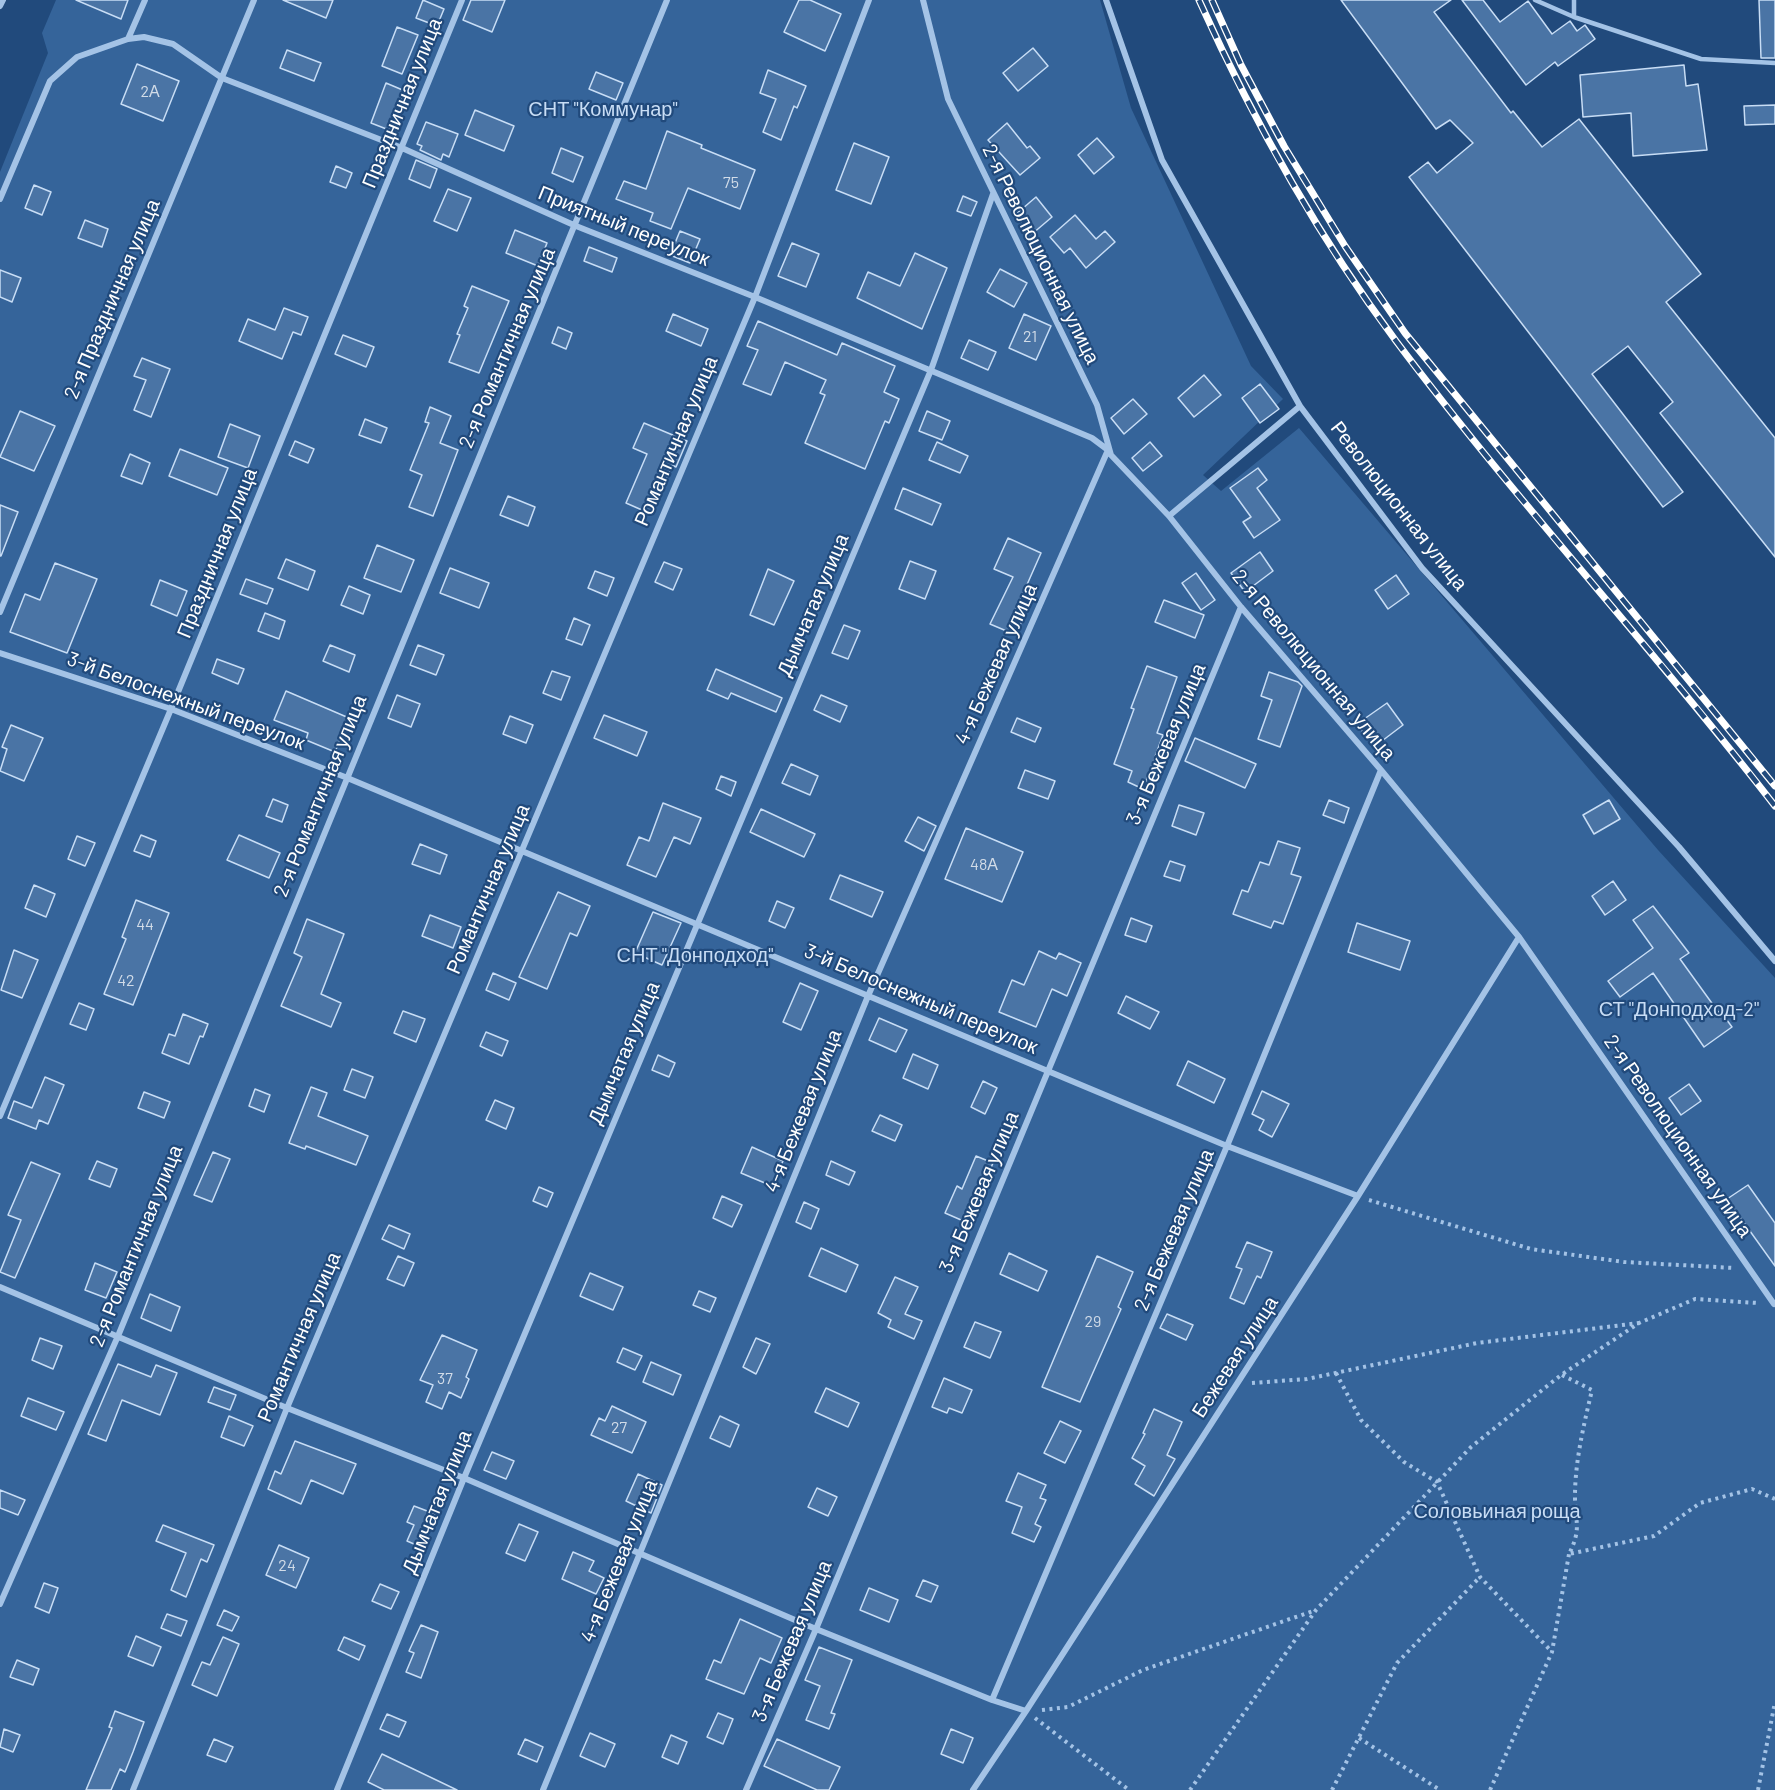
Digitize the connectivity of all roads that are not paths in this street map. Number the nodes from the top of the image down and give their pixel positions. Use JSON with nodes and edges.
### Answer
{"nodes":[{"id":1,"x":3,"y":0,"type":"edge"},
{"id":2,"x":145,"y":0,"type":"edge"},
{"id":3,"x":254,"y":0,"type":"edge"},
{"id":4,"x":462,"y":0,"type":"edge"},
{"id":5,"x":667,"y":0,"type":"edge"},
{"id":6,"x":869,"y":0,"type":"edge"},
{"id":7,"x":924,"y":0,"type":"edge"},
{"id":8,"x":1106,"y":0,"type":"edge"},
{"id":9,"x":1535,"y":0,"type":"edge"},
{"id":10,"x":1574,"y":0,"type":"edge"},
{"id":11,"x":0,"y":6,"type":"edge"},
{"id":12,"x":1574,"y":17,"type":"junction"},
{"id":13,"x":128,"y":39,"type":"junction"},
{"id":14,"x":1775,"y":63,"type":"edge"},
{"id":15,"x":222,"y":78,"type":"junction"},
{"id":16,"x":402,"y":148,"type":"junction"},
{"id":17,"x":993,"y":194,"type":"junction"},
{"id":18,"x":0,"y":199,"type":"edge"},
{"id":19,"x":576,"y":226,"type":"junction"},
{"id":20,"x":755,"y":297,"type":"junction"},
{"id":21,"x":931,"y":370,"type":"junction"},
{"id":22,"x":1300,"y":406,"type":"junction"},
{"id":23,"x":1108,"y":450,"type":"junction"},
{"id":24,"x":1169,"y":516,"type":"junction"},
{"id":25,"x":1241,"y":607,"type":"junction"},
{"id":26,"x":0,"y":612,"type":"edge"},
{"id":27,"x":0,"y":653,"type":"edge"},
{"id":28,"x":171,"y":709,"type":"junction"},
{"id":29,"x":1381,"y":770,"type":"junction"},
{"id":30,"x":345,"y":777,"type":"junction"},
{"id":31,"x":521,"y":851,"type":"junction"},
{"id":32,"x":697,"y":922,"type":"junction"},
{"id":33,"x":1519,"y":937,"type":"junction"},
{"id":34,"x":1775,"y":961,"type":"edge"},
{"id":35,"x":868,"y":996,"type":"junction"},
{"id":36,"x":1048,"y":1070,"type":"junction"},
{"id":37,"x":0,"y":1116,"type":"edge"},
{"id":38,"x":1227,"y":1146,"type":"junction"},
{"id":39,"x":1358,"y":1196,"type":"junction"},
{"id":40,"x":0,"y":1287,"type":"edge"},
{"id":41,"x":1775,"y":1303,"type":"edge"},
{"id":42,"x":118,"y":1336,"type":"junction"},
{"id":43,"x":287,"y":1408,"type":"junction"},
{"id":44,"x":464,"y":1478,"type":"junction"},
{"id":45,"x":640,"y":1552,"type":"junction"},
{"id":46,"x":0,"y":1604,"type":"edge"},
{"id":47,"x":816,"y":1629,"type":"junction"},
{"id":48,"x":992,"y":1700,"type":"junction"},
{"id":49,"x":1026,"y":1711,"type":"junction"},
{"id":50,"x":133,"y":1790,"type":"edge"},
{"id":51,"x":337,"y":1790,"type":"edge"},
{"id":52,"x":543,"y":1790,"type":"edge"},
{"id":53,"x":746,"y":1790,"type":"edge"},
{"id":54,"x":973,"y":1790,"type":"edge"}],
"edges":[{"from":1,"to":11,"type":"street"},
{"from":2,"to":13,"type":"street"},
{"from":3,"to":15,"type":"street","name":"2-я Праздничная улица"},
{"from":4,"to":16,"type":"street","name":"Праздничная улица"},
{"from":5,"to":19,"type":"street","name":"2-я Романтичная улица"},
{"from":6,"to":20,"type":"street","name":"Романтичная улица"},
{"from":7,"to":17,"type":"street","name":"2-я Революционная улица"},
{"from":8,"to":22,"type":"street","name":"Революционная улица"},
{"from":9,"to":12,"type":"lane"},
{"from":10,"to":12,"type":"lane"},
{"from":12,"to":14,"type":"lane"},
{"from":13,"to":15,"type":"street","name":"Приятный переулок"},
{"from":13,"to":18,"type":"street"},
{"from":15,"to":16,"type":"street","name":"Приятный переулок"},
{"from":15,"to":26,"type":"street","name":"2-я Праздничная улица"},
{"from":16,"to":19,"type":"street","name":"Приятный переулок"},
{"from":16,"to":28,"type":"street","name":"Праздничная улица"},
{"from":17,"to":21,"type":"street","name":"Дымчатая улица"},
{"from":17,"to":23,"type":"street","name":"2-я Революционная улица"},
{"from":19,"to":20,"type":"street","name":"Приятный переулок"},
{"from":19,"to":30,"type":"street","name":"2-я Романтичная улица"},
{"from":20,"to":21,"type":"street","name":"Приятный переулок"},
{"from":20,"to":31,"type":"street","name":"Романтичная улица"},
{"from":21,"to":23,"type":"street","name":"Приятный переулок"},
{"from":21,"to":32,"type":"street","name":"Дымчатая улица"},
{"from":22,"to":24,"type":"street"},
{"from":22,"to":34,"type":"street","name":"Революционная улица"},
{"from":23,"to":24,"type":"street","name":"2-я Революционная улица"},
{"from":23,"to":35,"type":"street","name":"4-я Бежевая улица"},
{"from":24,"to":25,"type":"street","name":"2-я Революционная улица"},
{"from":25,"to":29,"type":"street","name":"2-я Революционная улица"},
{"from":25,"to":36,"type":"street","name":"3-я Бежевая улица"},
{"from":27,"to":28,"type":"street","name":"3-й Белоснежный переулок"},
{"from":28,"to":30,"type":"street","name":"3-й Белоснежный переулок"},
{"from":28,"to":37,"type":"street","name":"Праздничная улица"},
{"from":29,"to":33,"type":"street","name":"2-я Революционная улица"},
{"from":29,"to":38,"type":"street","name":"2-я Бежевая улица"},
{"from":30,"to":31,"type":"street","name":"3-й Белоснежный переулок"},
{"from":30,"to":42,"type":"street","name":"2-я Романтичная улица"},
{"from":31,"to":32,"type":"street","name":"3-й Белоснежный переулок"},
{"from":31,"to":43,"type":"street","name":"Романтичная улица"},
{"from":32,"to":35,"type":"street","name":"3-й Белоснежный переулок"},
{"from":32,"to":44,"type":"street","name":"Дымчатая улица"},
{"from":33,"to":39,"type":"street","name":"Бежевая улица"},
{"from":33,"to":41,"type":"street","name":"2-я Революционная улица"},
{"from":35,"to":36,"type":"street","name":"3-й Белоснежный переулок"},
{"from":35,"to":45,"type":"street","name":"4-я Бежевая улица"},
{"from":36,"to":38,"type":"street","name":"3-й Белоснежный переулок"},
{"from":36,"to":47,"type":"street","name":"3-я Бежевая улица"},
{"from":38,"to":39,"type":"street","name":"3-й Белоснежный переулок"},
{"from":38,"to":48,"type":"street","name":"2-я Бежевая улица"},
{"from":39,"to":49,"type":"street","name":"Бежевая улица"},
{"from":40,"to":42,"type":"street"},
{"from":42,"to":43,"type":"street"},
{"from":42,"to":46,"type":"street","name":"2-я Романтичная улица"},
{"from":43,"to":44,"type":"street"},
{"from":43,"to":50,"type":"street","name":"Романтичная улица"},
{"from":44,"to":45,"type":"street"},
{"from":44,"to":51,"type":"street","name":"Дымчатая улица"},
{"from":45,"to":47,"type":"street"},
{"from":45,"to":52,"type":"street","name":"4-я Бежевая улица"},
{"from":47,"to":48,"type":"street"},
{"from":47,"to":53,"type":"street","name":"3-я Бежевая улица"},
{"from":48,"to":49,"type":"street"},
{"from":49,"to":54,"type":"street","name":"Бежевая улица"}]}
